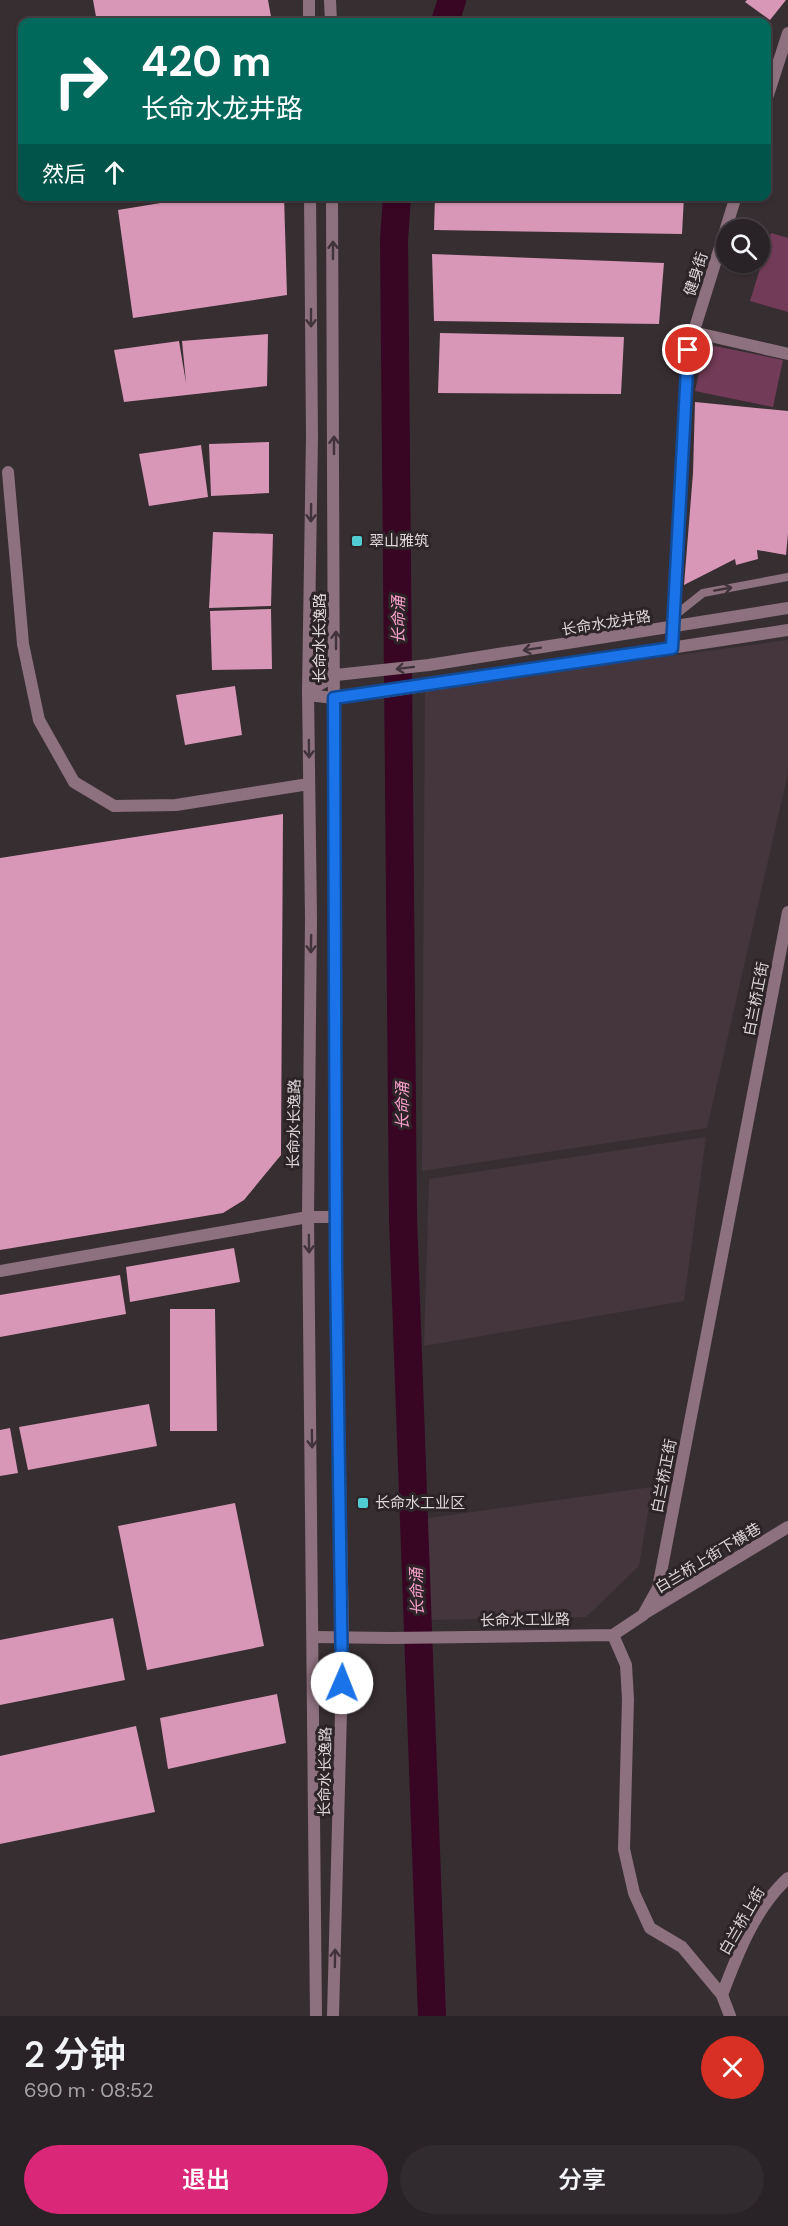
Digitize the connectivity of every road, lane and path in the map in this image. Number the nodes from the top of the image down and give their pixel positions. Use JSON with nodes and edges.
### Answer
{"nodes":[{"id":1,"x":309,"y":0,"type":"edge"},
{"id":2,"x":330,"y":0,"type":"edge"},
{"id":3,"x":309,"y":18,"type":"edge"},
{"id":4,"x":331,"y":18,"type":"edge"},
{"id":5,"x":788,"y":33,"type":"edge"},
{"id":6,"x":771,"y":86,"type":"edge"},
{"id":7,"x":310,"y":201,"type":"edge"},
{"id":8,"x":333,"y":201,"type":"edge"},
{"id":9,"x":734,"y":201,"type":"edge"},
{"id":10,"x":693,"y":332,"type":"junction"},
{"id":11,"x":788,"y":354,"type":"edge"},
{"id":12,"x":8,"y":472,"type":"dead end"},
{"id":13,"x":788,"y":577,"type":"edge"},
{"id":14,"x":788,"y":608,"type":"edge"},
{"id":15,"x":674,"y":622,"type":"junction"},
{"id":16,"x":788,"y":630,"type":"edge"},
{"id":17,"x":672,"y":648,"type":"junction"},
{"id":18,"x":336,"y":675,"type":"junction"},
{"id":19,"x":308,"y":693,"type":"junction"},
{"id":20,"x":334,"y":698,"type":"junction"},
{"id":21,"x":309,"y":784,"type":"junction"},
{"id":22,"x":788,"y":912,"type":"edge"},
{"id":23,"x":308,"y":1217,"type":"junction"},
{"id":24,"x":337,"y":1217,"type":"junction"},
{"id":25,"x":0,"y":1271,"type":"edge"},
{"id":26,"x":788,"y":1527,"type":"edge"},
{"id":27,"x":643,"y":1615,"type":"junction"},
{"id":28,"x":343,"y":1635,"type":"junction"},
{"id":29,"x":613,"y":1635,"type":"junction"},
{"id":30,"x":314,"y":1637,"type":"junction"},
{"id":31,"x":788,"y":1878,"type":"edge"},
{"id":32,"x":722,"y":1995,"type":"junction"},
{"id":33,"x":316,"y":2016,"type":"edge"},
{"id":34,"x":333,"y":2016,"type":"edge"},
{"id":35,"x":730,"y":2016,"type":"edge"}],
"edges":[{"from":1,"to":3,"type":"street"},
{"from":2,"to":4,"type":"street"},
{"from":5,"to":6,"type":"street"},
{"from":7,"to":19,"type":"street","name":"长命水长逸路","one_way":true},
{"from":18,"to":8,"type":"street","name":"长命水长逸路","one_way":true},
{"from":9,"to":10,"type":"street","name":"健身街"},
{"from":10,"to":11,"type":"street"},
{"from":10,"to":15,"type":"street","name":"健身街"},
{"from":12,"to":21,"type":"street"},
{"from":15,"to":13,"type":"lane","one_way":true},
{"from":14,"to":15,"type":"street","name":"长命水龙井路"},
{"from":15,"to":17,"type":"street","name":"健身街"},
{"from":15,"to":18,"type":"street","name":"长命水龙井路","one_way":true},
{"from":16,"to":17,"type":"street"},
{"from":17,"to":20,"type":"street"},
{"from":18,"to":19,"type":"street"},
{"from":18,"to":20,"type":"street","name":"长命水长逸路"},
{"from":19,"to":20,"type":"street"},
{"from":19,"to":21,"type":"street","name":"长命水长逸路","one_way":true},
{"from":20,"to":24,"type":"street","name":"长命水长逸路"},
{"from":21,"to":23,"type":"street","name":"长命水长逸路","one_way":true},
{"from":22,"to":27,"type":"street","name":"白兰桥正街"},
{"from":23,"to":24,"type":"street"},
{"from":23,"to":25,"type":"street"},
{"from":23,"to":30,"type":"street","name":"长命水长逸路","one_way":true},
{"from":24,"to":28,"type":"street","name":"长命水长逸路"},
{"from":26,"to":27,"type":"street","name":"白兰桥上街下横巷"},
{"from":27,"to":29,"type":"street","name":"白兰桥正街"},
{"from":28,"to":29,"type":"street","name":"长命水工业路"},
{"from":28,"to":30,"type":"street"},
{"from":34,"to":28,"type":"street","name":"长命水长逸路","one_way":true},
{"from":29,"to":32,"type":"street"},
{"from":30,"to":33,"type":"street","name":"长命水长逸路"},
{"from":31,"to":32,"type":"street","name":"白兰桥上街"},
{"from":32,"to":35,"type":"street"}]}
